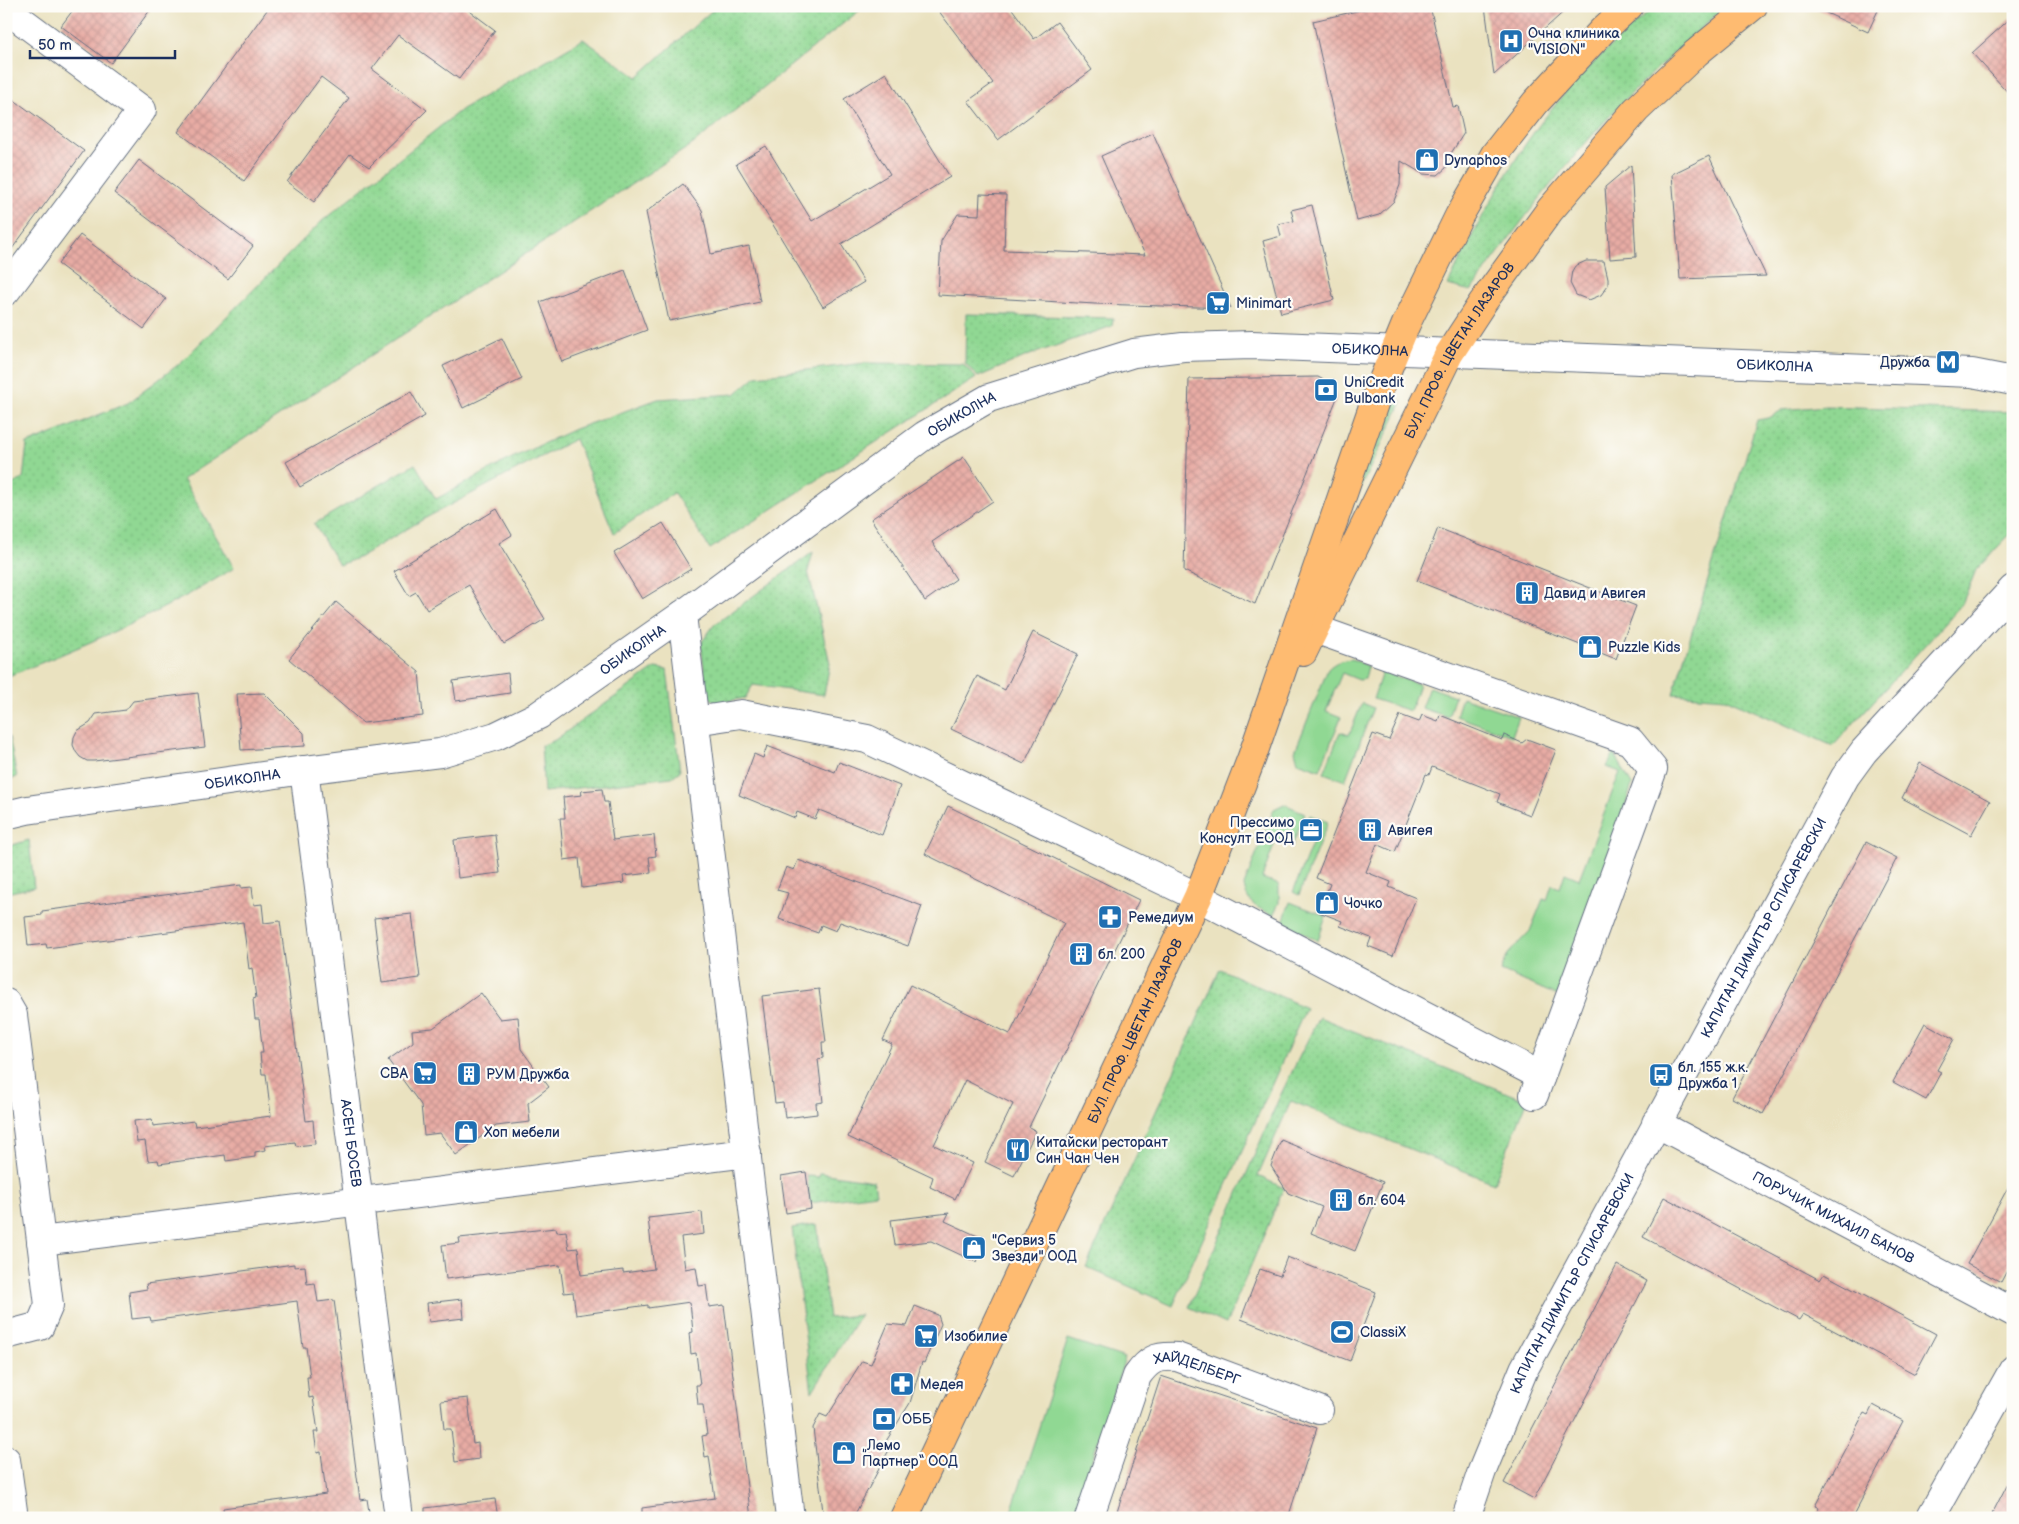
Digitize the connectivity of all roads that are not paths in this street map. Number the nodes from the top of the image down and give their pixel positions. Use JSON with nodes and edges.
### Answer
{"nodes":[{"id":1,"x":1629,"y":6,"type":"edge"},
{"id":2,"x":1752,"y":6,"type":"edge"},
{"id":3,"x":6,"y":9,"type":"edge"},
{"id":4,"x":6,"y":291,"type":"edge"},
{"id":5,"x":1394,"y":352,"type":"junction"},
{"id":6,"x":1449,"y":354,"type":"junction"},
{"id":7,"x":2013,"y":381,"type":"edge"},
{"id":8,"x":2013,"y":589,"type":"edge"},
{"id":9,"x":682,"y":615,"type":"junction"},
{"id":10,"x":1315,"y":629,"type":"junction"},
{"id":11,"x":695,"y":721,"type":"junction"},
{"id":12,"x":1252,"y":757,"type":"junction"},
{"id":13,"x":304,"y":770,"type":"junction"},
{"id":14,"x":6,"y":816,"type":"edge"},
{"id":15,"x":1198,"y":897,"type":"junction"},
{"id":16,"x":6,"y":1003,"type":"edge"},
{"id":17,"x":1656,"y":1123,"type":"junction"},
{"id":18,"x":747,"y":1153,"type":"junction"},
{"id":19,"x":359,"y":1202,"type":"junction"},
{"id":20,"x":41,"y":1242,"type":"junction"},
{"id":21,"x":2013,"y":1312,"type":"edge"},
{"id":22,"x":6,"y":1336,"type":"edge"},
{"id":23,"x":2013,"y":1370,"type":"edge"},
{"id":24,"x":1319,"y":1410,"type":"dead end"},
{"id":25,"x":6,"y":1460,"type":"edge"},
{"id":26,"x":14,"y":1518,"type":"edge"},
{"id":27,"x":399,"y":1518,"type":"edge"},
{"id":28,"x":790,"y":1518,"type":"edge"},
{"id":29,"x":904,"y":1518,"type":"edge"},
{"id":30,"x":1089,"y":1518,"type":"edge"},
{"id":31,"x":1466,"y":1518,"type":"edge"},
{"id":32,"x":1930,"y":1518,"type":"edge"}],
"edges":[{"from":1,"to":5,"type":"main road","name":"БУЛ. ПРОФ. ЦВЕТАН ЛАЗАРОВ"},
{"from":2,"to":6,"type":"main road","name":"БУЛ. ПРОФ. ЦВЕТАН ЛАЗАРОВ"},
{"from":3,"to":4,"type":"street"},
{"from":5,"to":6,"type":"street","name":"ОБИКОЛНА"},
{"from":5,"to":9,"type":"street","name":"ОБИКОЛНА"},
{"from":5,"to":12,"type":"main road","name":"БУЛ. ПРОФ. ЦВЕТАН ЛАЗАРОВ"},
{"from":6,"to":7,"type":"street","name":"ОБИКОЛНА"},
{"from":6,"to":10,"type":"main road","name":"БУЛ. ПРОФ. ЦВЕТАН ЛАЗАРОВ"},
{"from":8,"to":17,"type":"street","name":"КАПИТАН ДИМИТЪР СПИСАРЕВСКИ"},
{"from":9,"to":11,"type":"street"},
{"from":9,"to":13,"type":"street","name":"ОБИКОЛНА"},
{"from":10,"to":12,"type":"main road","name":"БУЛ. ПРОФ. ЦВЕТАН ЛАЗАРОВ"},
{"from":10,"to":15,"type":"street"},
{"from":11,"to":15,"type":"street"},
{"from":11,"to":18,"type":"street"},
{"from":12,"to":15,"type":"main road","name":"БУЛ. ПРОФ. ЦВЕТАН ЛАЗАРОВ"},
{"from":13,"to":14,"type":"street","name":"ОБИКОЛНА"},
{"from":13,"to":19,"type":"street","name":"АСЕН БОСЕВ"},
{"from":15,"to":29,"type":"main road","name":"БУЛ. ПРОФ. ЦВЕТАН ЛАЗАРОВ"},
{"from":16,"to":20,"type":"street"},
{"from":17,"to":21,"type":"street","name":"ПОРУЧИК МИХАИЛ БАНОВ"},
{"from":17,"to":31,"type":"street","name":"КАПИТАН ДИМИТЪР СПИСАРЕВСКИ"},
{"from":18,"to":19,"type":"street"},
{"from":18,"to":28,"type":"street"},
{"from":19,"to":20,"type":"street"},
{"from":19,"to":27,"type":"street","name":"АСЕН БОСЕВ"},
{"from":20,"to":22,"type":"street"},
{"from":23,"to":32,"type":"street"},
{"from":24,"to":30,"type":"street","name":"ХАЙДЕЛБЕРГ"},
{"from":25,"to":26,"type":"street"}]}
